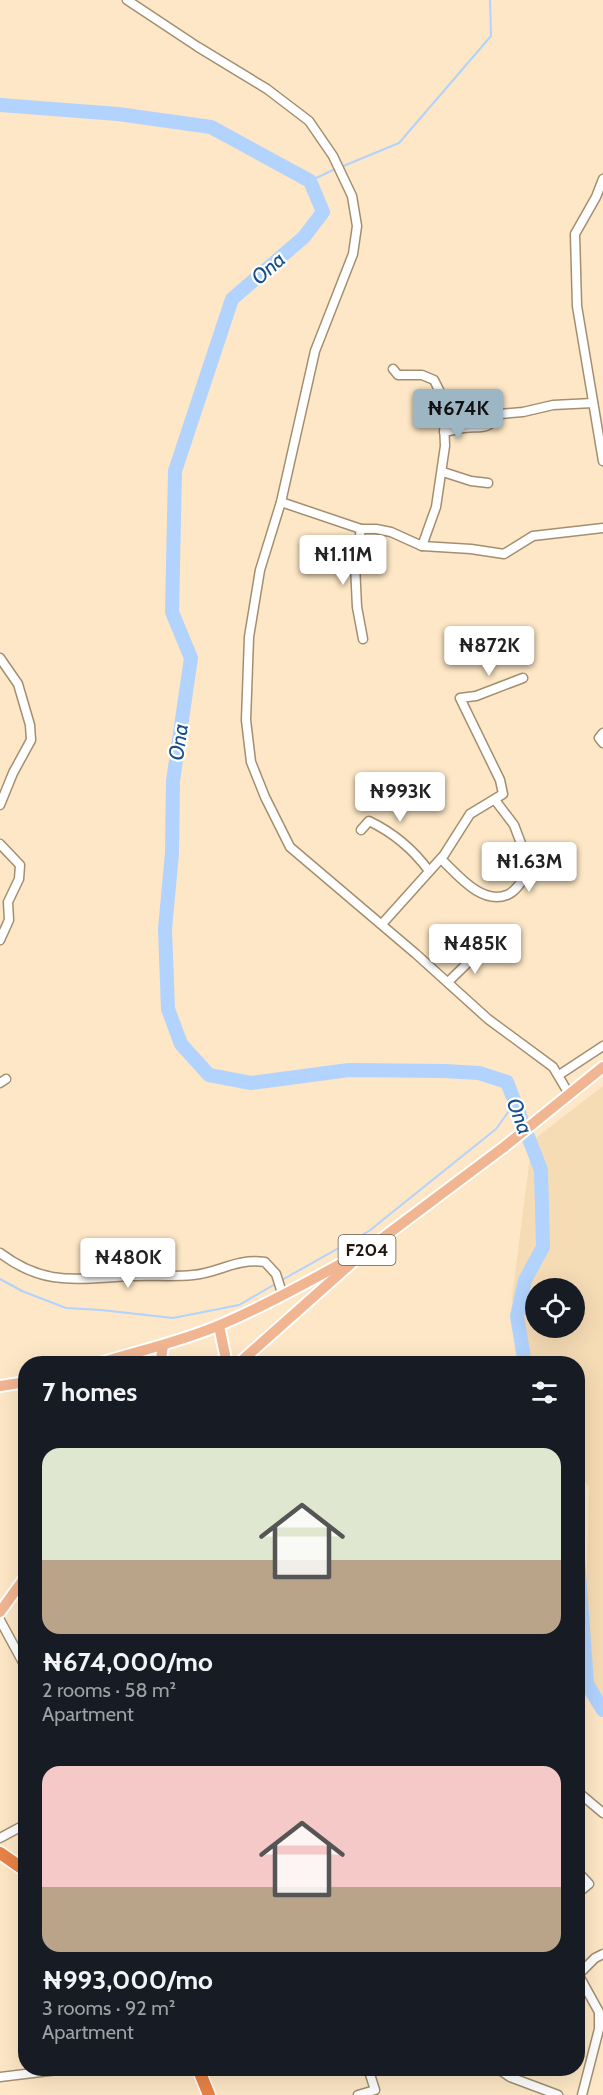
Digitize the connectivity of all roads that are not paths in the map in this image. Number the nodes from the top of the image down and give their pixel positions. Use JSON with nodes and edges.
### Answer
{"nodes":[{"id":1,"x":127,"y":0,"type":"edge"},
{"id":2,"x":603,"y":179,"type":"edge"},
{"id":3,"x":393,"y":369,"type":"dead end"},
{"id":4,"x":593,"y":403,"type":"junction"},
{"id":5,"x":444,"y":432,"type":"junction"},
{"id":6,"x":601,"y":438,"type":"edge"},
{"id":7,"x":603,"y":461,"type":"edge"},
{"id":8,"x":442,"y":472,"type":"junction"},
{"id":9,"x":488,"y":483,"type":"dead end"},
{"id":10,"x":281,"y":501,"type":"junction"},
{"id":11,"x":603,"y":528,"type":"edge"},
{"id":12,"x":361,"y":530,"type":"junction"},
{"id":13,"x":422,"y":546,"type":"junction"},
{"id":14,"x":363,"y":639,"type":"dead end"},
{"id":15,"x":0,"y":658,"type":"edge"},
{"id":16,"x":524,"y":678,"type":"dead end"},
{"id":17,"x":603,"y":733,"type":"edge"},
{"id":18,"x":603,"y":743,"type":"edge"},
{"id":19,"x":495,"y":800,"type":"junction"},
{"id":20,"x":0,"y":805,"type":"edge"},
{"id":21,"x":361,"y":830,"type":"dead end"},
{"id":22,"x":0,"y":844,"type":"edge"},
{"id":23,"x":441,"y":859,"type":"junction"},
{"id":24,"x":429,"y":872,"type":"junction"},
{"id":25,"x":382,"y":924,"type":"junction"},
{"id":26,"x":0,"y":940,"type":"edge"},
{"id":27,"x":483,"y":948,"type":"dead end"},
{"id":28,"x":448,"y":982,"type":"junction"},
{"id":29,"x":603,"y":1046,"type":"edge"},
{"id":30,"x":603,"y":1067,"type":"edge"},
{"id":31,"x":559,"y":1075,"type":"junction"},
{"id":32,"x":569,"y":1094,"type":"junction"},
{"id":33,"x":364,"y":1252,"type":"junction"},
{"id":34,"x":0,"y":1253,"type":"edge"},
{"id":35,"x":281,"y":1290,"type":"junction"},
{"id":36,"x":219,"y":1326,"type":"junction"},
{"id":37,"x":163,"y":1346,"type":"junction"},
{"id":38,"x":127,"y":1356,"type":"edge"},
{"id":39,"x":161,"y":1356,"type":"edge"},
{"id":40,"x":225,"y":1356,"type":"edge"},
{"id":41,"x":247,"y":1356,"type":"edge"},
{"id":42,"x":18,"y":1383,"type":"edge"},
{"id":43,"x":0,"y":1386,"type":"edge"},
{"id":44,"x":18,"y":1586,"type":"edge"},
{"id":45,"x":1,"y":1606,"type":"edge"},
{"id":46,"x":0,"y":1620,"type":"edge"},
{"id":47,"x":18,"y":1653,"type":"edge"},
{"id":48,"x":585,"y":1798,"type":"edge"},
{"id":49,"x":603,"y":1813,"type":"edge"},
{"id":50,"x":18,"y":1828,"type":"edge"},
{"id":51,"x":0,"y":1838,"type":"edge"},
{"id":52,"x":0,"y":1852,"type":"edge"},
{"id":53,"x":18,"y":1864,"type":"edge"},
{"id":54,"x":603,"y":1954,"type":"edge"},
{"id":55,"x":585,"y":1967,"type":"edge"},
{"id":56,"x":585,"y":1987,"type":"edge"},
{"id":57,"x":18,"y":2075,"type":"edge"},
{"id":58,"x":201,"y":2076,"type":"edge"},
{"id":59,"x":371,"y":2076,"type":"edge"},
{"id":60,"x":509,"y":2076,"type":"edge"},
{"id":61,"x":0,"y":2077,"type":"edge"},
{"id":62,"x":376,"y":2093,"type":"edge"},
{"id":63,"x":209,"y":2095,"type":"edge"},
{"id":64,"x":358,"y":2095,"type":"edge"},
{"id":65,"x":558,"y":2095,"type":"edge"},
{"id":66,"x":582,"y":2095,"type":"edge"}],
"edges":[{"from":1,"to":10,"type":"street"},
{"from":2,"to":4,"type":"street"},
{"from":3,"to":5,"type":"street"},
{"from":4,"to":5,"type":"street"},
{"from":4,"to":6,"type":"street"},
{"from":5,"to":8,"type":"street"},
{"from":6,"to":7,"type":"street"},
{"from":8,"to":9,"type":"street"},
{"from":8,"to":13,"type":"street"},
{"from":10,"to":12,"type":"street"},
{"from":10,"to":25,"type":"street"},
{"from":11,"to":13,"type":"street"},
{"from":12,"to":13,"type":"street"},
{"from":12,"to":14,"type":"street"},
{"from":15,"to":20,"type":"street"},
{"from":16,"to":19,"type":"street"},
{"from":17,"to":18,"type":"street"},
{"from":19,"to":23,"type":"street"},
{"from":19,"to":23,"type":"street"},
{"from":21,"to":24,"type":"street"},
{"from":22,"to":26,"type":"street"},
{"from":23,"to":24,"type":"street"},
{"from":24,"to":25,"type":"street"},
{"from":25,"to":28,"type":"street"},
{"from":27,"to":28,"type":"street"},
{"from":28,"to":31,"type":"street"},
{"from":29,"to":31,"type":"street"},
{"from":30,"to":32,"type":"main road","number":"F204"},
{"from":31,"to":32,"type":"street"},
{"from":32,"to":33,"type":"main road","number":"F204"},
{"from":33,"to":35,"type":"main road"},
{"from":33,"to":41,"type":"main road","number":"F204"},
{"from":34,"to":35,"type":"street"},
{"from":35,"to":36,"type":"main road"},
{"from":36,"to":37,"type":"main road"},
{"from":36,"to":40,"type":"main road"},
{"from":37,"to":38,"type":"main road"},
{"from":37,"to":39,"type":"main road"},
{"from":42,"to":43,"type":"main road"},
{"from":44,"to":45,"type":"main road"},
{"from":46,"to":47,"type":"street"},
{"from":48,"to":49,"type":"street"},
{"from":50,"to":51,"type":"street"},
{"from":52,"to":53,"type":"highway"},
{"from":54,"to":55,"type":"street"},
{"from":56,"to":66,"type":"street"},
{"from":57,"to":61,"type":"street"},
{"from":58,"to":63,"type":"highway"},
{"from":59,"to":62,"type":"street"},
{"from":60,"to":65,"type":"street"},
{"from":62,"to":64,"type":"street"}]}
